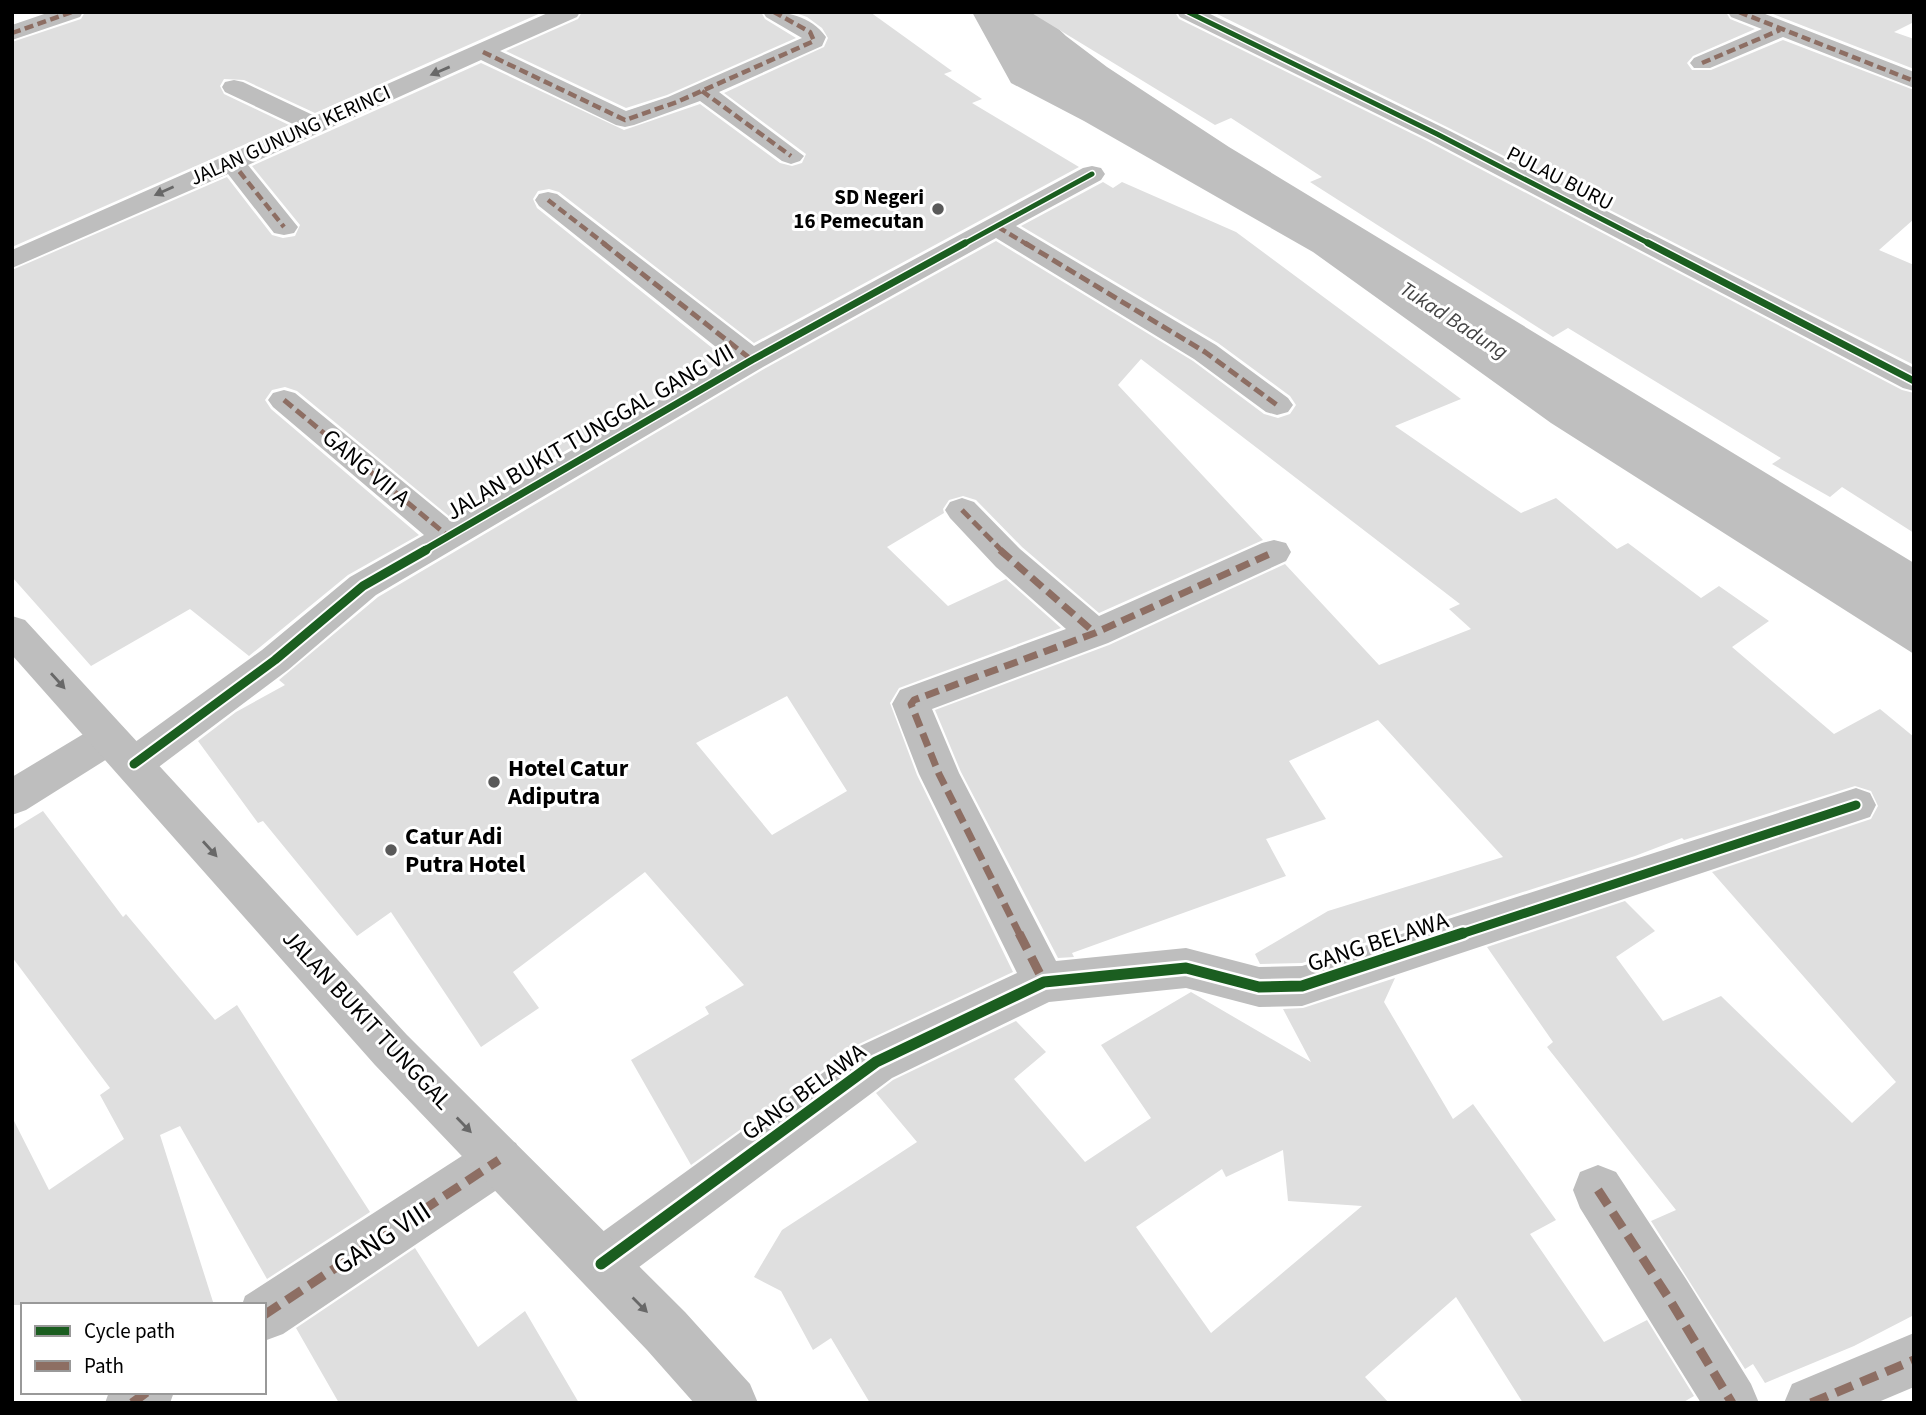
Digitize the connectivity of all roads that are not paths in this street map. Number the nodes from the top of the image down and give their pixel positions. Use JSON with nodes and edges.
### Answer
{"nodes":[{"id":1,"x":72,"y":12,"type":"edge"},
{"id":2,"x":569,"y":12,"type":"edge"},
{"id":3,"x":774,"y":12,"type":"edge"},
{"id":4,"x":1188,"y":12,"type":"edge"},
{"id":5,"x":1242,"y":12,"type":"edge"},
{"id":6,"x":1739,"y":12,"type":"edge"},
{"id":7,"x":1214,"y":24,"type":"junction"},
{"id":8,"x":1780,"y":30,"type":"junction"},
{"id":9,"x":12,"y":33,"type":"edge"},
{"id":10,"x":484,"y":52,"type":"junction"},
{"id":11,"x":1702,"y":63,"type":"dead end"},
{"id":12,"x":1914,"y":81,"type":"edge"},
{"id":13,"x":234,"y":87,"type":"dead end"},
{"id":14,"x":702,"y":91,"type":"junction"},
{"id":15,"x":313,"y":124,"type":"junction"},
{"id":16,"x":791,"y":156,"type":"dead end"},
{"id":17,"x":231,"y":161,"type":"junction"},
{"id":18,"x":1091,"y":174,"type":"dead end"},
{"id":19,"x":548,"y":200,"type":"dead end"},
{"id":20,"x":284,"y":227,"type":"dead end"},
{"id":21,"x":998,"y":227,"type":"junction"},
{"id":22,"x":12,"y":260,"type":"edge"},
{"id":23,"x":752,"y":360,"type":"junction"},
{"id":24,"x":1914,"y":381,"type":"edge"},
{"id":25,"x":284,"y":400,"type":"dead end"},
{"id":26,"x":1278,"y":405,"type":"dead end"},
{"id":27,"x":962,"y":510,"type":"dead end"},
{"id":28,"x":449,"y":537,"type":"junction"},
{"id":29,"x":1274,"y":552,"type":"dead end"},
{"id":30,"x":12,"y":630,"type":"edge"},
{"id":31,"x":1095,"y":633,"type":"junction"},
{"id":32,"x":121,"y":751,"type":"junction"},
{"id":33,"x":12,"y":798,"type":"edge"},
{"id":34,"x":1856,"y":805,"type":"dead end"},
{"id":35,"x":1044,"y":982,"type":"junction"},
{"id":36,"x":499,"y":1160,"type":"junction"},
{"id":37,"x":1598,"y":1190,"type":"dead end"},
{"id":38,"x":601,"y":1264,"type":"junction"},
{"id":39,"x":266,"y":1314,"type":"edge"},
{"id":40,"x":1914,"y":1360,"type":"edge"},
{"id":41,"x":731,"y":1403,"type":"edge"},
{"id":42,"x":1732,"y":1403,"type":"edge"},
{"id":43,"x":1811,"y":1403,"type":"edge"}],
"edges":[{"from":1,"to":9,"type":"street"},
{"from":2,"to":10,"type":"street","name":"JALAN GUNUNG KERINCI"},
{"from":3,"to":14,"type":"street"},
{"from":4,"to":7,"type":"street","name":"PULAU BURU"},
{"from":5,"to":7,"type":"street"},
{"from":6,"to":8,"type":"street"},
{"from":7,"to":24,"type":"street","name":"PULAU BURU"},
{"from":8,"to":11,"type":"street"},
{"from":8,"to":12,"type":"street"},
{"from":10,"to":14,"type":"street"},
{"from":10,"to":15,"type":"street","name":"JALAN GUNUNG KERINCI","one_way":true},
{"from":13,"to":15,"type":"street"},
{"from":14,"to":16,"type":"street"},
{"from":15,"to":17,"type":"street","name":"JALAN GUNUNG KERINCI"},
{"from":17,"to":20,"type":"street"},
{"from":17,"to":22,"type":"street","name":"JALAN GUNUNG KERINCI","one_way":true},
{"from":18,"to":21,"type":"street","name":"JALAN BUKIT TUNGGAL GANG VII"},
{"from":19,"to":23,"type":"street"},
{"from":21,"to":23,"type":"street","name":"JALAN BUKIT TUNGGAL GANG VII"},
{"from":21,"to":26,"type":"street"},
{"from":23,"to":28,"type":"street","name":"JALAN BUKIT TUNGGAL GANG VII"},
{"from":25,"to":28,"type":"street","name":"GANG VII A"},
{"from":27,"to":31,"type":"street"},
{"from":28,"to":32,"type":"street","name":"JALAN BUKIT TUNGGAL GANG VII"},
{"from":29,"to":31,"type":"street"},
{"from":30,"to":32,"type":"street","name":"JALAN BUKIT TUNGGAL","one_way":true},
{"from":31,"to":35,"type":"street"},
{"from":32,"to":33,"type":"street","name":"JALAN BUKIT TUNGGAL GANG VII"},
{"from":32,"to":36,"type":"street","name":"JALAN BUKIT TUNGGAL","one_way":true},
{"from":34,"to":35,"type":"street","name":"GANG BELAWA"},
{"from":35,"to":38,"type":"street","name":"GANG BELAWA"},
{"from":36,"to":38,"type":"street","name":"JALAN BUKIT TUNGGAL"},
{"from":36,"to":39,"type":"street","name":"GANG VIII"},
{"from":37,"to":42,"type":"street"},
{"from":38,"to":41,"type":"street","name":"JALAN BUKIT TUNGGAL","one_way":true},
{"from":40,"to":43,"type":"street"}]}
